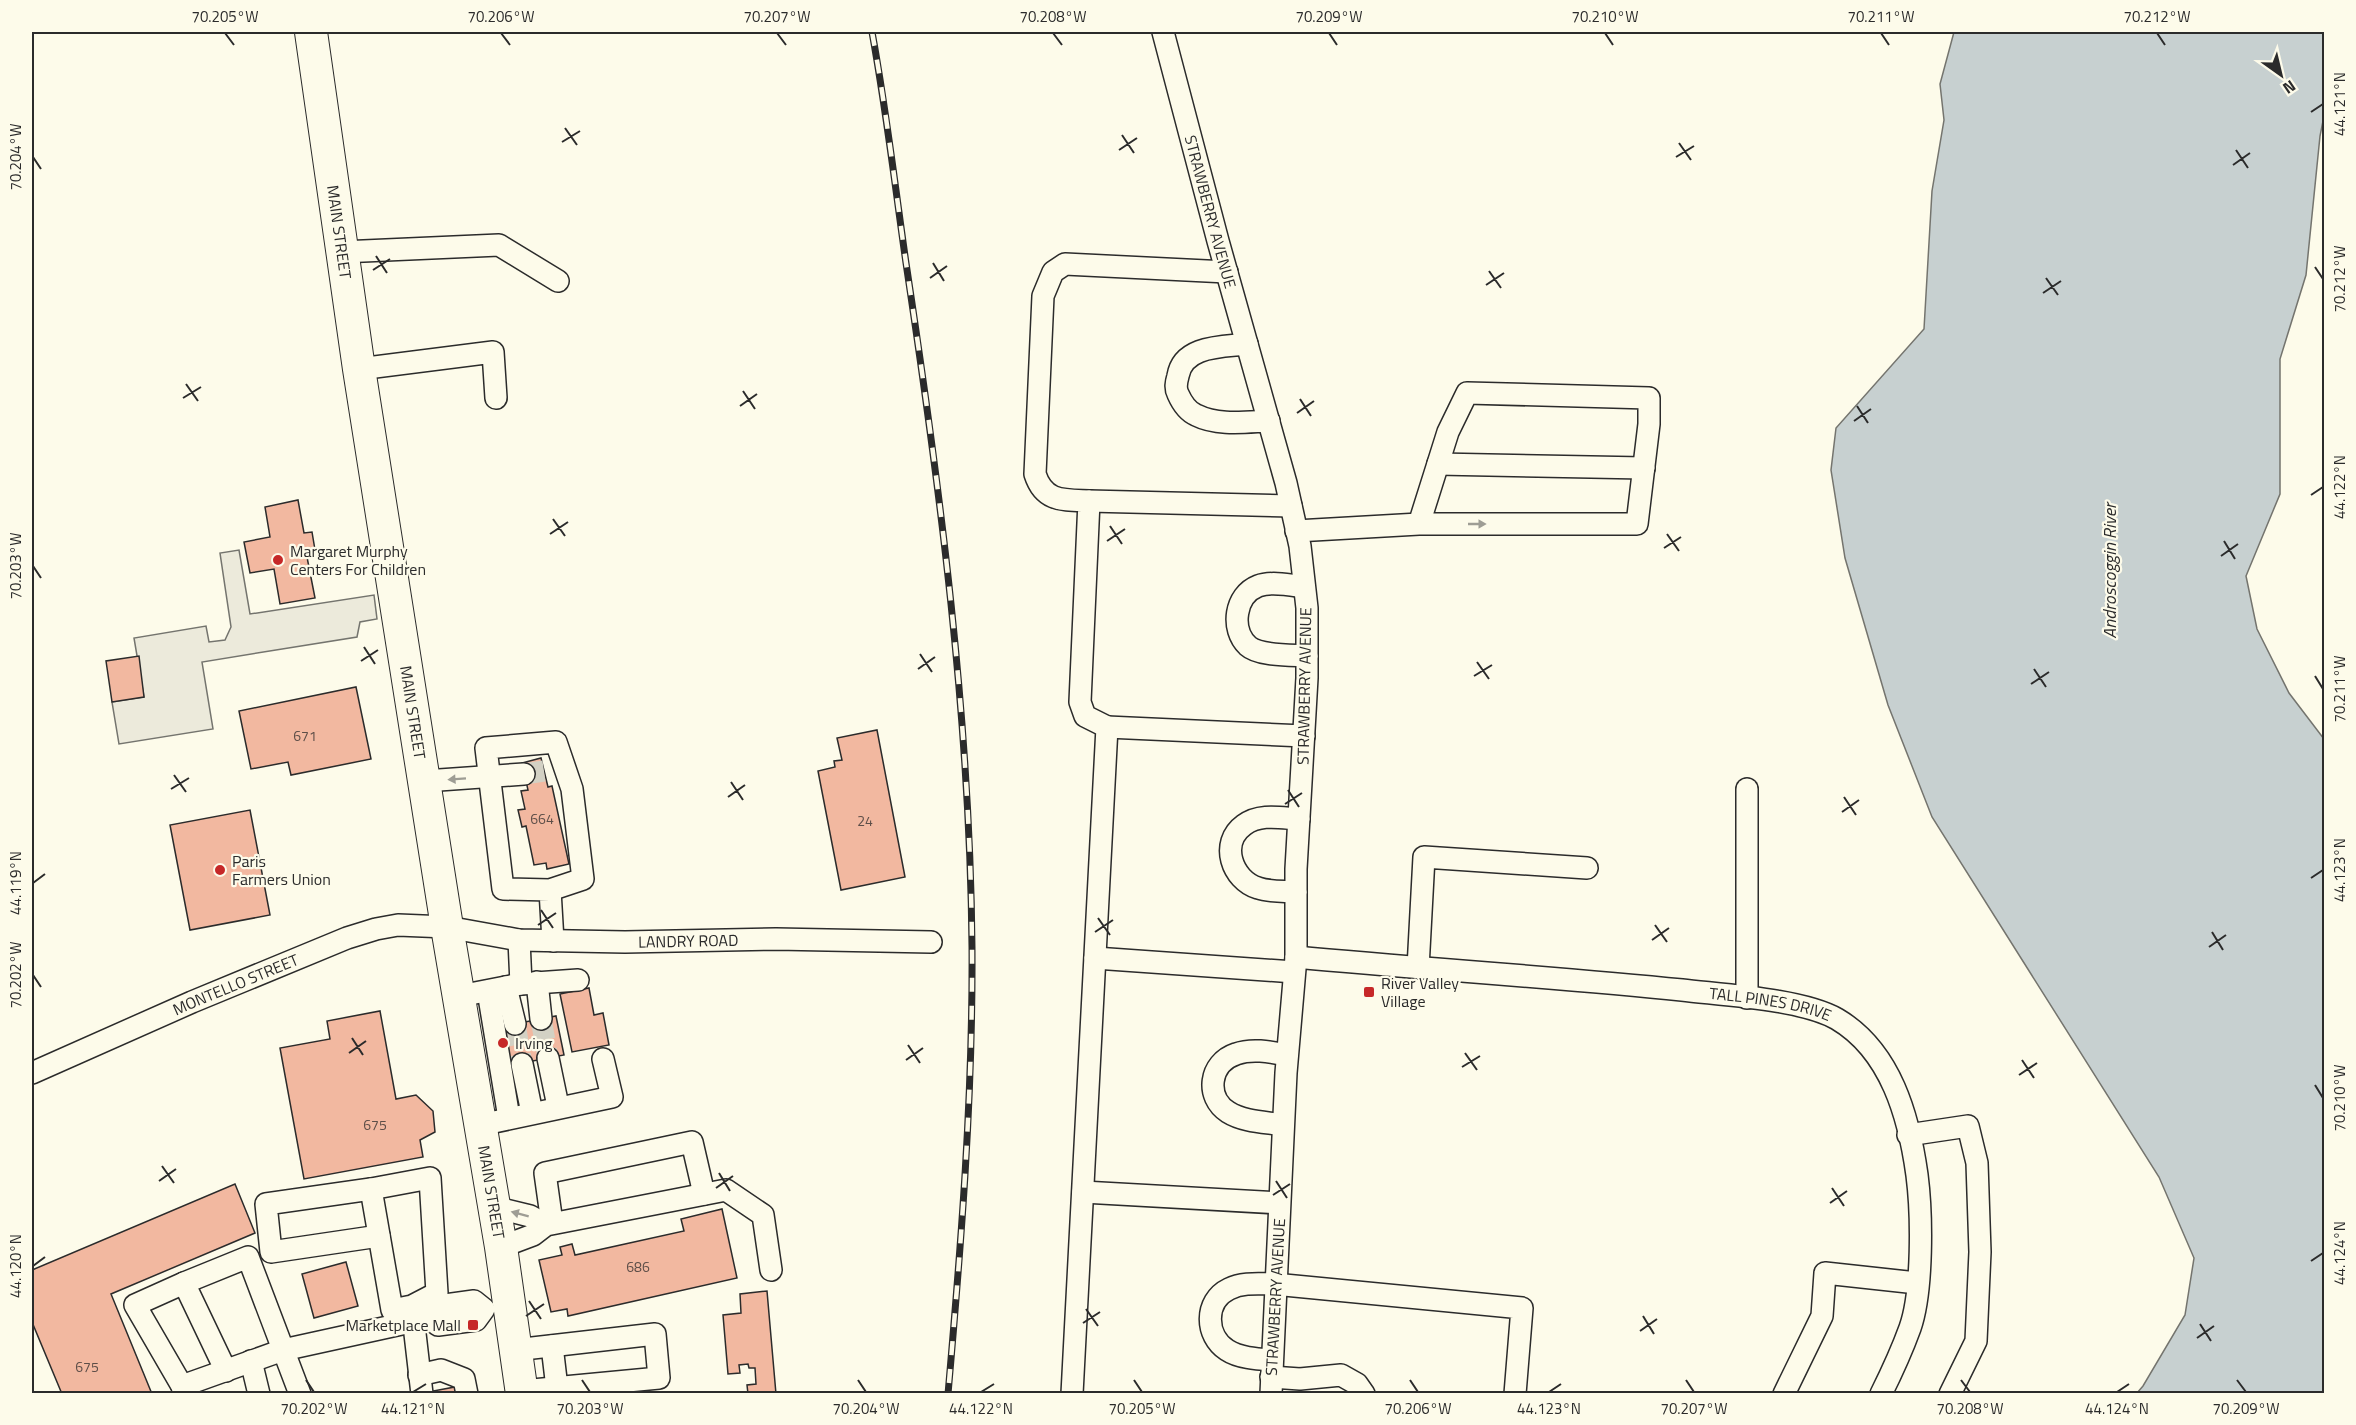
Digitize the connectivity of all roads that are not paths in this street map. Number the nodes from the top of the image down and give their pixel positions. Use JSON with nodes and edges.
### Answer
{"nodes":[{"id":1,"x":311,"y":32,"type":"edge"},
{"id":2,"x":1163,"y":32,"type":"edge"},
{"id":3,"x":341,"y":252,"type":"junction"},
{"id":4,"x":1227,"y":272,"type":"junction"},
{"id":5,"x":558,"y":281,"type":"dead end"},
{"id":6,"x":1247,"y":344,"type":"junction"},
{"id":7,"x":359,"y":369,"type":"junction"},
{"id":8,"x":496,"y":398,"type":"dead end"},
{"id":9,"x":1269,"y":421,"type":"junction"},
{"id":10,"x":1438,"y":464,"type":"junction"},
{"id":11,"x":1644,"y":468,"type":"junction"},
{"id":12,"x":1089,"y":501,"type":"junction"},
{"id":13,"x":1291,"y":506,"type":"junction"},
{"id":14,"x":1419,"y":524,"type":"junction"},
{"id":15,"x":1296,"y":531,"type":"junction"},
{"id":16,"x":1304,"y":586,"type":"junction"},
{"id":17,"x":1307,"y":656,"type":"junction"},
{"id":18,"x":1107,"y":727,"type":"junction"},
{"id":19,"x":1304,"y":736,"type":"junction"},
{"id":20,"x":544,"y":771,"type":"junction"},
{"id":21,"x":490,"y":776,"type":"junction"},
{"id":22,"x":425,"y":781,"type":"junction"},
{"id":23,"x":1747,"y":789,"type":"dead end"},
{"id":24,"x":1299,"y":819,"type":"junction"},
{"id":25,"x":1587,"y":868,"type":"dead end"},
{"id":26,"x":550,"y":890,"type":"junction"},
{"id":27,"x":1296,"y":892,"type":"junction"},
{"id":28,"x":447,"y":927,"type":"junction"},
{"id":29,"x":519,"y":940,"type":"junction"},
{"id":30,"x":554,"y":941,"type":"junction"},
{"id":31,"x":931,"y":942,"type":"dead end"},
{"id":32,"x":1095,"y":958,"type":"junction"},
{"id":33,"x":1295,"y":965,"type":"junction"},
{"id":34,"x":1418,"y":968,"type":"junction"},
{"id":35,"x":578,"y":980,"type":"dead end"},
{"id":36,"x":502,"y":988,"type":"junction"},
{"id":37,"x":1747,"y":998,"type":"junction"},
{"id":38,"x":541,"y":1019,"type":"tunnel mouth"},
{"id":39,"x":515,"y":1024,"type":"tunnel mouth"},
{"id":40,"x":1287,"y":1055,"type":"junction"},
{"id":41,"x":548,"y":1058,"type":"tunnel mouth"},
{"id":42,"x":603,"y":1059,"type":"dead end"},
{"id":43,"x":522,"y":1064,"type":"tunnel mouth"},
{"id":44,"x":32,"y":1073,"type":"edge"},
{"id":45,"x":558,"y":1106,"type":"junction"},
{"id":46,"x":532,"y":1113,"type":"junction"},
{"id":47,"x":494,"y":1121,"type":"junction"},
{"id":48,"x":1283,"y":1125,"type":"junction"},
{"id":49,"x":1908,"y":1135,"type":"junction"},
{"id":50,"x":371,"y":1189,"type":"junction"},
{"id":51,"x":1083,"y":1192,"type":"junction"},
{"id":52,"x":704,"y":1194,"type":"junction"},
{"id":53,"x":1279,"y":1203,"type":"junction"},
{"id":54,"x":494,"y":1207,"type":"junction"},
{"id":55,"x":549,"y":1224,"type":"junction"},
{"id":56,"x":379,"y":1236,"type":"junction"},
{"id":57,"x":501,"y":1247,"type":"junction"},
{"id":58,"x":271,"y":1252,"type":"junction"},
{"id":59,"x":248,"y":1257,"type":"junction"},
{"id":60,"x":771,"y":1270,"type":"dead end"},
{"id":61,"x":184,"y":1283,"type":"junction"},
{"id":62,"x":1917,"y":1283,"type":"junction"},
{"id":63,"x":1274,"y":1284,"type":"junction"},
{"id":64,"x":496,"y":1307,"type":"junction"},
{"id":65,"x":418,"y":1315,"type":"junction"},
{"id":66,"x":561,"y":1345,"type":"junction"},
{"id":67,"x":283,"y":1350,"type":"junction"},
{"id":68,"x":515,"y":1350,"type":"junction"},
{"id":69,"x":251,"y":1361,"type":"junction"},
{"id":70,"x":226,"y":1371,"type":"junction"},
{"id":71,"x":1271,"y":1377,"type":"edge"},
{"id":72,"x":421,"y":1384,"type":"edge"},
{"id":73,"x":557,"y":1388,"type":"junction"},
{"id":74,"x":183,"y":1390,"type":"edge"},
{"id":75,"x":522,"y":1392,"type":"edge"},
{"id":76,"x":259,"y":1394,"type":"edge"},
{"id":77,"x":300,"y":1394,"type":"edge"},
{"id":78,"x":467,"y":1394,"type":"edge"},
{"id":79,"x":1072,"y":1394,"type":"edge"},
{"id":80,"x":1364,"y":1394,"type":"edge"},
{"id":81,"x":1515,"y":1394,"type":"edge"},
{"id":82,"x":1784,"y":1394,"type":"edge"},
{"id":83,"x":1881,"y":1394,"type":"edge"},
{"id":84,"x":1950,"y":1394,"type":"edge"}],
"edges":[{"from":1,"to":3,"type":"highway","name":"MAIN STREET"},
{"from":2,"to":4,"type":"street","name":"STRAWBERRY AVENUE"},
{"from":3,"to":5,"type":"street"},
{"from":3,"to":7,"type":"highway","name":"MAIN STREET"},
{"from":4,"to":6,"type":"street","name":"STRAWBERRY AVENUE"},
{"from":4,"to":12,"type":"street"},
{"from":6,"to":9,"type":"street","name":"STRAWBERRY AVENUE"},
{"from":6,"to":9,"type":"street"},
{"from":7,"to":8,"type":"street"},
{"from":7,"to":22,"type":"highway","name":"MAIN STREET"},
{"from":9,"to":13,"type":"street","name":"STRAWBERRY AVENUE"},
{"from":10,"to":11,"type":"street"},
{"from":10,"to":11,"type":"street"},
{"from":10,"to":14,"type":"street"},
{"from":14,"to":11,"type":"street","one_way":true},
{"from":12,"to":13,"type":"street"},
{"from":12,"to":18,"type":"street"},
{"from":13,"to":15,"type":"street","name":"STRAWBERRY AVENUE"},
{"from":14,"to":15,"type":"street"},
{"from":15,"to":16,"type":"street","name":"STRAWBERRY AVENUE"},
{"from":16,"to":17,"type":"street","name":"STRAWBERRY AVENUE"},
{"from":16,"to":17,"type":"street"},
{"from":17,"to":19,"type":"street","name":"STRAWBERRY AVENUE"},
{"from":18,"to":19,"type":"street"},
{"from":18,"to":32,"type":"street"},
{"from":19,"to":24,"type":"street","name":"STRAWBERRY AVENUE"},
{"from":20,"to":21,"type":"street"},
{"from":20,"to":21,"type":"street"},
{"from":20,"to":26,"type":"street"},
{"from":21,"to":22,"type":"street","one_way":true},
{"from":21,"to":26,"type":"street"},
{"from":22,"to":28,"type":"highway","name":"MAIN STREET"},
{"from":23,"to":37,"type":"street"},
{"from":24,"to":27,"type":"street","name":"STRAWBERRY AVENUE"},
{"from":24,"to":27,"type":"street"},
{"from":25,"to":34,"type":"street"},
{"from":26,"to":30,"type":"street"},
{"from":27,"to":33,"type":"street","name":"STRAWBERRY AVENUE"},
{"from":28,"to":29,"type":"street","name":"LANDRY ROAD"},
{"from":28,"to":36,"type":"highway","name":"MAIN STREET"},
{"from":28,"to":44,"type":"street","name":"MONTELLO STREET"},
{"from":29,"to":30,"type":"street","name":"LANDRY ROAD"},
{"from":29,"to":36,"type":"street"},
{"from":30,"to":31,"type":"street","name":"LANDRY ROAD"},
{"from":32,"to":33,"type":"street","name":"TALL PINES DRIVE"},
{"from":32,"to":51,"type":"street"},
{"from":33,"to":34,"type":"street","name":"TALL PINES DRIVE"},
{"from":33,"to":40,"type":"street","name":"STRAWBERRY AVENUE"},
{"from":34,"to":37,"type":"street","name":"TALL PINES DRIVE"},
{"from":35,"to":36,"type":"street"},
{"from":36,"to":38,"type":"street"},
{"from":36,"to":39,"type":"street"},
{"from":36,"to":47,"type":"highway","name":"MAIN STREET"},
{"from":37,"to":49,"type":"street","name":"TALL PINES DRIVE"},
{"from":40,"to":48,"type":"street","name":"STRAWBERRY AVENUE"},
{"from":40,"to":48,"type":"street"},
{"from":41,"to":45,"type":"street"},
{"from":42,"to":45,"type":"street"},
{"from":43,"to":46,"type":"street"},
{"from":45,"to":46,"type":"street"},
{"from":46,"to":47,"type":"street"},
{"from":47,"to":54,"type":"highway","name":"MAIN STREET"},
{"from":48,"to":53,"type":"street","name":"STRAWBERRY AVENUE"},
{"from":49,"to":62,"type":"street","name":"TALL PINES DRIVE"},
{"from":49,"to":84,"type":"street"},
{"from":50,"to":56,"type":"street"},
{"from":50,"to":58,"type":"street"},
{"from":50,"to":65,"type":"street"},
{"from":51,"to":53,"type":"street"},
{"from":51,"to":79,"type":"street"},
{"from":52,"to":55,"type":"street"},
{"from":52,"to":55,"type":"street"},
{"from":52,"to":60,"type":"street"},
{"from":53,"to":63,"type":"street","name":"STRAWBERRY AVENUE"},
{"from":55,"to":54,"type":"street","one_way":true},
{"from":54,"to":57,"type":"highway","name":"MAIN STREET"},
{"from":55,"to":57,"type":"street"},
{"from":56,"to":58,"type":"street"},
{"from":56,"to":65,"type":"street"},
{"from":57,"to":64,"type":"highway","name":"MAIN STREET"},
{"from":58,"to":59,"type":"street"},
{"from":59,"to":61,"type":"street"},
{"from":59,"to":67,"type":"street"},
{"from":61,"to":70,"type":"street"},
{"from":61,"to":74,"type":"street"},
{"from":62,"to":82,"type":"street"},
{"from":62,"to":83,"type":"street","name":"TALL PINES DRIVE"},
{"from":63,"to":71,"type":"street","name":"STRAWBERRY AVENUE"},
{"from":63,"to":71,"type":"street"},
{"from":63,"to":81,"type":"street"},
{"from":64,"to":65,"type":"street"},
{"from":64,"to":68,"type":"highway","name":"MAIN STREET"},
{"from":65,"to":67,"type":"street"},
{"from":65,"to":72,"type":"street"},
{"from":66,"to":68,"type":"street"},
{"from":66,"to":73,"type":"street"},
{"from":66,"to":73,"type":"street"},
{"from":67,"to":69,"type":"street"},
{"from":67,"to":77,"type":"street"},
{"from":68,"to":75,"type":"highway","name":"MAIN STREET"},
{"from":69,"to":70,"type":"street"},
{"from":69,"to":76,"type":"street"},
{"from":70,"to":74,"type":"street"},
{"from":71,"to":80,"type":"street"},
{"from":72,"to":78,"type":"street"},
{"from":73,"to":75,"type":"street"}]}
